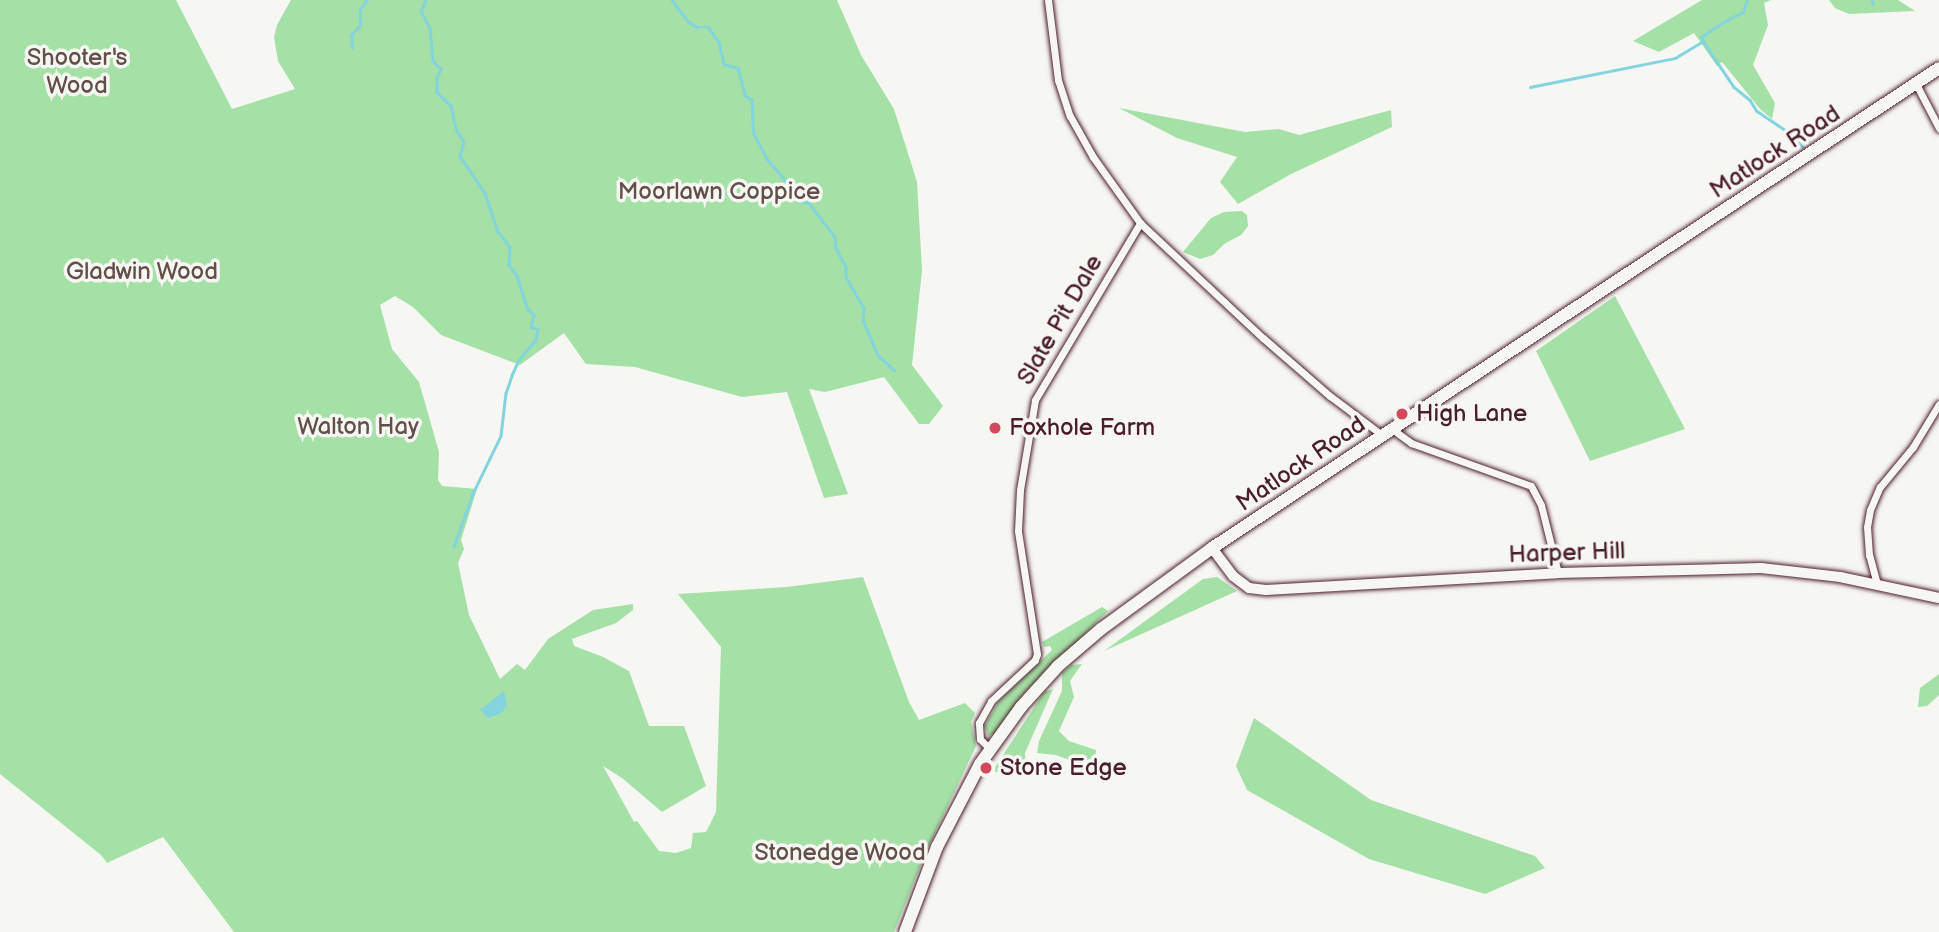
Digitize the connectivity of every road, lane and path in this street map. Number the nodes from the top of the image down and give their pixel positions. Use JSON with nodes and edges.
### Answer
{"nodes":[{"id":1,"x":1048,"y":0,"type":"edge"},
{"id":2,"x":1939,"y":68,"type":"edge"},
{"id":3,"x":1916,"y":84,"type":"junction"},
{"id":4,"x":1939,"y":128,"type":"edge"},
{"id":5,"x":1140,"y":223,"type":"junction"},
{"id":6,"x":1939,"y":404,"type":"edge"},
{"id":7,"x":1387,"y":432,"type":"junction"},
{"id":8,"x":1212,"y":548,"type":"junction"},
{"id":9,"x":1558,"y":573,"type":"junction"},
{"id":10,"x":1877,"y":584,"type":"junction"},
{"id":11,"x":1939,"y":598,"type":"edge"},
{"id":12,"x":990,"y":749,"type":"junction"},
{"id":13,"x":905,"y":932,"type":"edge"}],
"edges":[{"from":1,"to":5,"type":"street"},
{"from":2,"to":3,"type":"main road","name":"Matlock Road"},
{"from":3,"to":4,"type":"street"},
{"from":3,"to":7,"type":"main road","name":"Matlock Road"},
{"from":5,"to":7,"type":"street"},
{"from":5,"to":12,"type":"street","name":"Slate Pit Dale"},
{"from":6,"to":10,"type":"street"},
{"from":7,"to":8,"type":"main road","name":"Matlock Road"},
{"from":7,"to":9,"type":"street"},
{"from":8,"to":9,"type":"street","name":"Harper Hill"},
{"from":8,"to":12,"type":"main road","name":"Matlock Road"},
{"from":9,"to":10,"type":"street","name":"Harper Hill"},
{"from":10,"to":11,"type":"street","name":"Harper Hill"},
{"from":12,"to":13,"type":"main road","name":"Matlock Road"}]}
